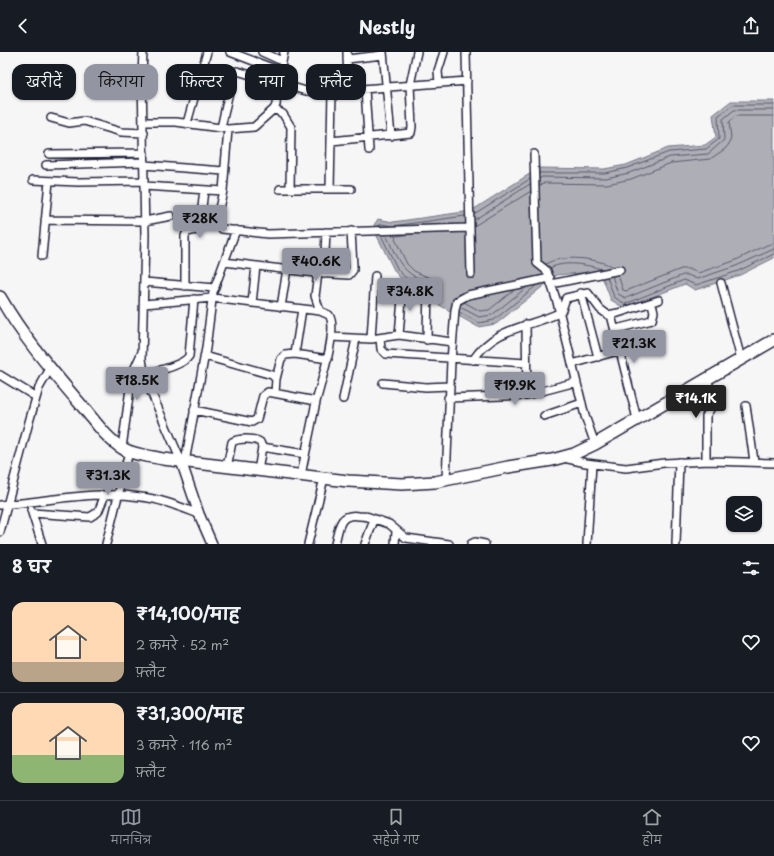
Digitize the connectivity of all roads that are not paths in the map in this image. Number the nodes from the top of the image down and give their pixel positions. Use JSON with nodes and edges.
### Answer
{"nodes":[{"id":1,"x":144,"y":52,"type":"edge"},
{"id":2,"x":207,"y":52,"type":"edge"},
{"id":3,"x":230,"y":52,"type":"edge"},
{"id":4,"x":262,"y":52,"type":"edge"},
{"id":5,"x":284,"y":52,"type":"edge"},
{"id":6,"x":417,"y":52,"type":"edge"},
{"id":7,"x":444,"y":52,"type":"edge"},
{"id":8,"x":466,"y":52,"type":"edge"},
{"id":9,"x":383,"y":54,"type":"edge"},
{"id":10,"x":347,"y":55,"type":"edge"},
{"id":11,"x":282,"y":61,"type":"junction"},
{"id":12,"x":262,"y":64,"type":"edge"},
{"id":13,"x":281,"y":64,"type":"edge"},
{"id":14,"x":245,"y":74,"type":"edge"},
{"id":15,"x":466,"y":81,"type":"junction"},
{"id":16,"x":440,"y":83,"type":"junction"},
{"id":17,"x":410,"y":86,"type":"junction"},
{"id":18,"x":386,"y":87,"type":"junction"},
{"id":19,"x":366,"y":89,"type":"edge"},
{"id":20,"x":277,"y":100,"type":"edge"},
{"id":21,"x":332,"y":100,"type":"edge"},
{"id":22,"x":366,"y":100,"type":"edge"},
{"id":23,"x":274,"y":110,"type":"junction"},
{"id":24,"x":51,"y":118,"type":"dead end"},
{"id":25,"x":144,"y":122,"type":"junction"},
{"id":26,"x":187,"y":124,"type":"junction"},
{"id":27,"x":224,"y":128,"type":"junction"},
{"id":28,"x":144,"y":133,"type":"junction"},
{"id":29,"x":391,"y":136,"type":"junction"},
{"id":30,"x":368,"y":138,"type":"junction"},
{"id":31,"x":331,"y":141,"type":"junction"},
{"id":32,"x":369,"y":150,"type":"dead end"},
{"id":33,"x":144,"y":153,"type":"junction"},
{"id":34,"x":49,"y":154,"type":"dead end"},
{"id":35,"x":534,"y":154,"type":"dead end"},
{"id":36,"x":144,"y":164,"type":"junction"},
{"id":37,"x":46,"y":165,"type":"dead end"},
{"id":38,"x":224,"y":171,"type":"junction"},
{"id":39,"x":33,"y":180,"type":"dead end"},
{"id":40,"x":49,"y":181,"type":"junction"},
{"id":41,"x":144,"y":183,"type":"junction"},
{"id":42,"x":290,"y":189,"type":"junction"},
{"id":43,"x":330,"y":189,"type":"junction"},
{"id":44,"x":351,"y":189,"type":"dead end"},
{"id":45,"x":204,"y":190,"type":"junction"},
{"id":46,"x":280,"y":190,"type":"dead end"},
{"id":47,"x":223,"y":191,"type":"junction"},
{"id":48,"x":171,"y":216,"type":"dead end"},
{"id":49,"x":45,"y":220,"type":"junction"},
{"id":50,"x":145,"y":221,"type":"junction"},
{"id":51,"x":469,"y":228,"type":"junction"},
{"id":52,"x":236,"y":230,"type":"junction"},
{"id":53,"x":351,"y":231,"type":"junction"},
{"id":54,"x":326,"y":232,"type":"junction"},
{"id":55,"x":42,"y":256,"type":"dead end"},
{"id":56,"x":224,"y":262,"type":"junction"},
{"id":57,"x":256,"y":266,"type":"junction"},
{"id":58,"x":286,"y":269,"type":"junction"},
{"id":59,"x":620,"y":270,"type":"dead end"},
{"id":60,"x":321,"y":273,"type":"junction"},
{"id":61,"x":471,"y":274,"type":"dead end"},
{"id":62,"x":375,"y":276,"type":"dead end"},
{"id":63,"x":551,"y":281,"type":"junction"},
{"id":64,"x":144,"y":282,"type":"junction"},
{"id":65,"x":428,"y":282,"type":"dead end"},
{"id":66,"x":721,"y":283,"type":"dead end"},
{"id":67,"x":185,"y":286,"type":"junction"},
{"id":68,"x":403,"y":287,"type":"dead end"},
{"id":69,"x":214,"y":288,"type":"junction"},
{"id":70,"x":581,"y":293,"type":"junction"},
{"id":71,"x":0,"y":296,"type":"edge"},
{"id":72,"x":212,"y":298,"type":"junction"},
{"id":73,"x":194,"y":299,"type":"junction"},
{"id":74,"x":252,"y":303,"type":"junction"},
{"id":75,"x":144,"y":304,"type":"junction"},
{"id":76,"x":281,"y":307,"type":"junction"},
{"id":77,"x":302,"y":309,"type":"junction"},
{"id":78,"x":320,"y":311,"type":"junction"},
{"id":79,"x":559,"y":313,"type":"junction"},
{"id":80,"x":611,"y":315,"type":"junction"},
{"id":81,"x":526,"y":324,"type":"junction"},
{"id":82,"x":616,"y":330,"type":"junction"},
{"id":83,"x":399,"y":334,"type":"junction"},
{"id":84,"x":331,"y":337,"type":"junction"},
{"id":85,"x":380,"y":338,"type":"junction"},
{"id":86,"x":356,"y":339,"type":"junction"},
{"id":87,"x":371,"y":339,"type":"junction"},
{"id":88,"x":427,"y":340,"type":"junction"},
{"id":89,"x":774,"y":340,"type":"edge"},
{"id":90,"x":452,"y":342,"type":"junction"},
{"id":91,"x":143,"y":350,"type":"junction"},
{"id":92,"x":621,"y":350,"type":"junction"},
{"id":93,"x":295,"y":354,"type":"junction"},
{"id":94,"x":205,"y":356,"type":"junction"},
{"id":95,"x":451,"y":356,"type":"junction"},
{"id":96,"x":598,"y":357,"type":"junction"},
{"id":97,"x":328,"y":358,"type":"junction"},
{"id":98,"x":741,"y":359,"type":"junction"},
{"id":99,"x":473,"y":360,"type":"junction"},
{"id":100,"x":526,"y":363,"type":"junction"},
{"id":101,"x":572,"y":364,"type":"junction"},
{"id":102,"x":51,"y":367,"type":"junction"},
{"id":103,"x":144,"y":374,"type":"junction"},
{"id":104,"x":0,"y":376,"type":"edge"},
{"id":105,"x":707,"y":378,"type":"junction"},
{"id":106,"x":276,"y":379,"type":"junction"},
{"id":107,"x":576,"y":382,"type":"junction"},
{"id":108,"x":383,"y":383,"type":"dead end"},
{"id":109,"x":449,"y":386,"type":"junction"},
{"id":110,"x":275,"y":393,"type":"junction"},
{"id":111,"x":528,"y":395,"type":"junction"},
{"id":112,"x":36,"y":397,"type":"junction"},
{"id":113,"x":448,"y":398,"type":"junction"},
{"id":114,"x":343,"y":399,"type":"dead end"},
{"id":115,"x":316,"y":401,"type":"junction"},
{"id":116,"x":582,"y":403,"type":"junction"},
{"id":117,"x":746,"y":406,"type":"dead end"},
{"id":118,"x":194,"y":410,"type":"junction"},
{"id":119,"x":544,"y":416,"type":"dead end"},
{"id":120,"x":637,"y":419,"type":"junction"},
{"id":121,"x":595,"y":444,"type":"junction"},
{"id":122,"x":262,"y":447,"type":"junction"},
{"id":123,"x":126,"y":450,"type":"junction"},
{"id":124,"x":305,"y":454,"type":"junction"},
{"id":125,"x":564,"y":458,"type":"junction"},
{"id":126,"x":706,"y":461,"type":"junction"},
{"id":127,"x":183,"y":462,"type":"junction"},
{"id":128,"x":679,"y":462,"type":"junction"},
{"id":129,"x":754,"y":462,"type":"junction"},
{"id":130,"x":774,"y":463,"type":"edge"},
{"id":131,"x":592,"y":464,"type":"junction"},
{"id":132,"x":227,"y":467,"type":"junction"},
{"id":133,"x":258,"y":471,"type":"junction"},
{"id":134,"x":301,"y":475,"type":"junction"},
{"id":135,"x":324,"y":478,"type":"junction"},
{"id":136,"x":446,"y":480,"type":"junction"},
{"id":137,"x":118,"y":495,"type":"junction"},
{"id":138,"x":105,"y":496,"type":"junction"},
{"id":139,"x":29,"y":503,"type":"junction"},
{"id":140,"x":8,"y":505,"type":"junction"},
{"id":141,"x":0,"y":506,"type":"edge"},
{"id":142,"x":32,"y":513,"type":"junction"},
{"id":143,"x":199,"y":514,"type":"junction"},
{"id":144,"x":372,"y":518,"type":"junction"},
{"id":145,"x":396,"y":531,"type":"junction"},
{"id":146,"x":0,"y":532,"type":"edge"},
{"id":147,"x":426,"y":543,"type":"edge"},
{"id":148,"x":42,"y":544,"type":"edge"},
{"id":149,"x":106,"y":544,"type":"edge"},
{"id":150,"x":212,"y":544,"type":"edge"},
{"id":151,"x":308,"y":544,"type":"edge"},
{"id":152,"x":335,"y":544,"type":"edge"},
{"id":153,"x":365,"y":544,"type":"edge"},
{"id":154,"x":395,"y":544,"type":"edge"},
{"id":155,"x":446,"y":544,"type":"edge"},
{"id":156,"x":471,"y":544,"type":"edge"},
{"id":157,"x":485,"y":544,"type":"edge"},
{"id":158,"x":587,"y":544,"type":"edge"},
{"id":159,"x":676,"y":544,"type":"edge"}],
"edges":[{"from":1,"to":25,"type":"street"},
{"from":2,"to":26,"type":"street"},
{"from":3,"to":12,"type":"street"},
{"from":4,"to":11,"type":"street"},
{"from":5,"to":11,"type":"street"},
{"from":6,"to":17,"type":"street"},
{"from":7,"to":16,"type":"street"},
{"from":8,"to":15,"type":"street"},
{"from":9,"to":10,"type":"street"},
{"from":9,"to":18,"type":"street"},
{"from":11,"to":13,"type":"street"},
{"from":14,"to":27,"type":"street"},
{"from":15,"to":16,"type":"street"},
{"from":15,"to":51,"type":"street"},
{"from":16,"to":17,"type":"street"},
{"from":17,"to":18,"type":"street"},
{"from":17,"to":29,"type":"street"},
{"from":18,"to":19,"type":"street"},
{"from":18,"to":29,"type":"street"},
{"from":20,"to":23,"type":"street"},
{"from":21,"to":31,"type":"street"},
{"from":22,"to":30,"type":"street"},
{"from":23,"to":27,"type":"street"},
{"from":23,"to":42,"type":"street"},
{"from":24,"to":28,"type":"street"},
{"from":25,"to":26,"type":"street"},
{"from":25,"to":28,"type":"street"},
{"from":26,"to":27,"type":"street"},
{"from":27,"to":38,"type":"street"},
{"from":28,"to":33,"type":"street"},
{"from":29,"to":30,"type":"street"},
{"from":30,"to":31,"type":"street"},
{"from":30,"to":32,"type":"street"},
{"from":31,"to":43,"type":"street"},
{"from":33,"to":34,"type":"street"},
{"from":33,"to":36,"type":"street"},
{"from":35,"to":63,"type":"street"},
{"from":36,"to":37,"type":"street"},
{"from":36,"to":38,"type":"street"},
{"from":36,"to":41,"type":"street"},
{"from":38,"to":47,"type":"street"},
{"from":39,"to":40,"type":"street"},
{"from":40,"to":41,"type":"street"},
{"from":40,"to":49,"type":"street"},
{"from":41,"to":45,"type":"street"},
{"from":41,"to":50,"type":"street"},
{"from":42,"to":43,"type":"street"},
{"from":42,"to":46,"type":"street"},
{"from":43,"to":44,"type":"street"},
{"from":45,"to":47,"type":"street"},
{"from":45,"to":67,"type":"street"},
{"from":47,"to":52,"type":"street"},
{"from":48,"to":50,"type":"street"},
{"from":49,"to":50,"type":"street"},
{"from":49,"to":55,"type":"street"},
{"from":50,"to":64,"type":"street"},
{"from":51,"to":53,"type":"street"},
{"from":51,"to":61,"type":"street"},
{"from":52,"to":54,"type":"street"},
{"from":52,"to":56,"type":"street"},
{"from":53,"to":54,"type":"street"},
{"from":53,"to":60,"type":"street"},
{"from":54,"to":60,"type":"street"},
{"from":56,"to":57,"type":"street"},
{"from":56,"to":69,"type":"street"},
{"from":57,"to":58,"type":"street"},
{"from":57,"to":74,"type":"street"},
{"from":58,"to":60,"type":"street"},
{"from":58,"to":76,"type":"street"},
{"from":59,"to":63,"type":"street"},
{"from":60,"to":78,"type":"street"},
{"from":62,"to":87,"type":"street"},
{"from":63,"to":79,"type":"street"},
{"from":63,"to":90,"type":"street"},
{"from":64,"to":67,"type":"street"},
{"from":64,"to":75,"type":"street"},
{"from":65,"to":88,"type":"street"},
{"from":66,"to":98,"type":"street"},
{"from":67,"to":69,"type":"street"},
{"from":68,"to":83,"type":"street"},
{"from":69,"to":72,"type":"street"},
{"from":70,"to":79,"type":"street"},
{"from":70,"to":80,"type":"street"},
{"from":70,"to":96,"type":"street"},
{"from":71,"to":102,"type":"main road"},
{"from":72,"to":73,"type":"street"},
{"from":72,"to":74,"type":"street"},
{"from":72,"to":94,"type":"street"},
{"from":73,"to":75,"type":"street"},
{"from":73,"to":103,"type":"street"},
{"from":74,"to":76,"type":"street"},
{"from":75,"to":91,"type":"street"},
{"from":76,"to":77,"type":"street"},
{"from":77,"to":78,"type":"street"},
{"from":77,"to":93,"type":"street"},
{"from":78,"to":84,"type":"street"},
{"from":79,"to":81,"type":"street"},
{"from":79,"to":101,"type":"street"},
{"from":80,"to":82,"type":"street"},
{"from":80,"to":82,"type":"street"},
{"from":81,"to":99,"type":"street"},
{"from":81,"to":100,"type":"street"},
{"from":82,"to":92,"type":"street"},
{"from":83,"to":85,"type":"street"},
{"from":83,"to":88,"type":"street"},
{"from":84,"to":86,"type":"street"},
{"from":84,"to":97,"type":"street"},
{"from":85,"to":87,"type":"street"},
{"from":85,"to":95,"type":"street"},
{"from":86,"to":87,"type":"street"},
{"from":86,"to":114,"type":"street"},
{"from":88,"to":90,"type":"street"},
{"from":89,"to":98,"type":"main road"},
{"from":90,"to":95,"type":"street"},
{"from":91,"to":103,"type":"street"},
{"from":91,"to":123,"type":"street"},
{"from":92,"to":96,"type":"street"},
{"from":92,"to":120,"type":"street"},
{"from":93,"to":97,"type":"street"},
{"from":93,"to":106,"type":"street"},
{"from":94,"to":106,"type":"street"},
{"from":94,"to":118,"type":"street"},
{"from":95,"to":99,"type":"street"},
{"from":95,"to":109,"type":"street"},
{"from":96,"to":101,"type":"street"},
{"from":97,"to":115,"type":"street"},
{"from":98,"to":105,"type":"main road"},
{"from":99,"to":100,"type":"street"},
{"from":100,"to":111,"type":"street"},
{"from":101,"to":107,"type":"street"},
{"from":102,"to":112,"type":"street"},
{"from":102,"to":123,"type":"main road"},
{"from":103,"to":127,"type":"street"},
{"from":104,"to":112,"type":"street"},
{"from":105,"to":120,"type":"main road"},
{"from":105,"to":126,"type":"street"},
{"from":106,"to":110,"type":"street"},
{"from":107,"to":111,"type":"street"},
{"from":107,"to":116,"type":"street"},
{"from":108,"to":109,"type":"street"},
{"from":109,"to":113,"type":"street"},
{"from":110,"to":115,"type":"street"},
{"from":110,"to":118,"type":"street"},
{"from":111,"to":113,"type":"street"},
{"from":112,"to":140,"type":"street"},
{"from":113,"to":136,"type":"street"},
{"from":115,"to":124,"type":"street"},
{"from":116,"to":119,"type":"street"},
{"from":116,"to":121,"type":"street"},
{"from":117,"to":129,"type":"street"},
{"from":118,"to":127,"type":"street"},
{"from":120,"to":121,"type":"main road"},
{"from":121,"to":125,"type":"main road"},
{"from":122,"to":124,"type":"street"},
{"from":122,"to":132,"type":"street"},
{"from":122,"to":133,"type":"street"},
{"from":123,"to":127,"type":"main road"},
{"from":123,"to":137,"type":"street"},
{"from":124,"to":134,"type":"street"},
{"from":125,"to":131,"type":"street"},
{"from":125,"to":136,"type":"main road"},
{"from":126,"to":128,"type":"street"},
{"from":126,"to":129,"type":"street"},
{"from":127,"to":132,"type":"main road"},
{"from":127,"to":143,"type":"street"},
{"from":128,"to":131,"type":"street"},
{"from":128,"to":159,"type":"street"},
{"from":129,"to":130,"type":"street"},
{"from":131,"to":158,"type":"street"},
{"from":132,"to":133,"type":"main road"},
{"from":133,"to":134,"type":"main road"},
{"from":134,"to":135,"type":"main road"},
{"from":135,"to":136,"type":"main road"},
{"from":135,"to":151,"type":"street"},
{"from":137,"to":138,"type":"street"},
{"from":137,"to":143,"type":"street"},
{"from":137,"to":149,"type":"street"},
{"from":138,"to":139,"type":"street"},
{"from":138,"to":142,"type":"street"},
{"from":139,"to":140,"type":"street"},
{"from":139,"to":142,"type":"street"},
{"from":140,"to":141,"type":"street"},
{"from":140,"to":146,"type":"street"},
{"from":142,"to":148,"type":"street"},
{"from":143,"to":150,"type":"street"},
{"from":144,"to":145,"type":"street"},
{"from":144,"to":152,"type":"street"},
{"from":144,"to":153,"type":"street"},
{"from":145,"to":147,"type":"street"},
{"from":145,"to":154,"type":"street"},
{"from":147,"to":155,"type":"street"},
{"from":156,"to":157,"type":"street"}]}
